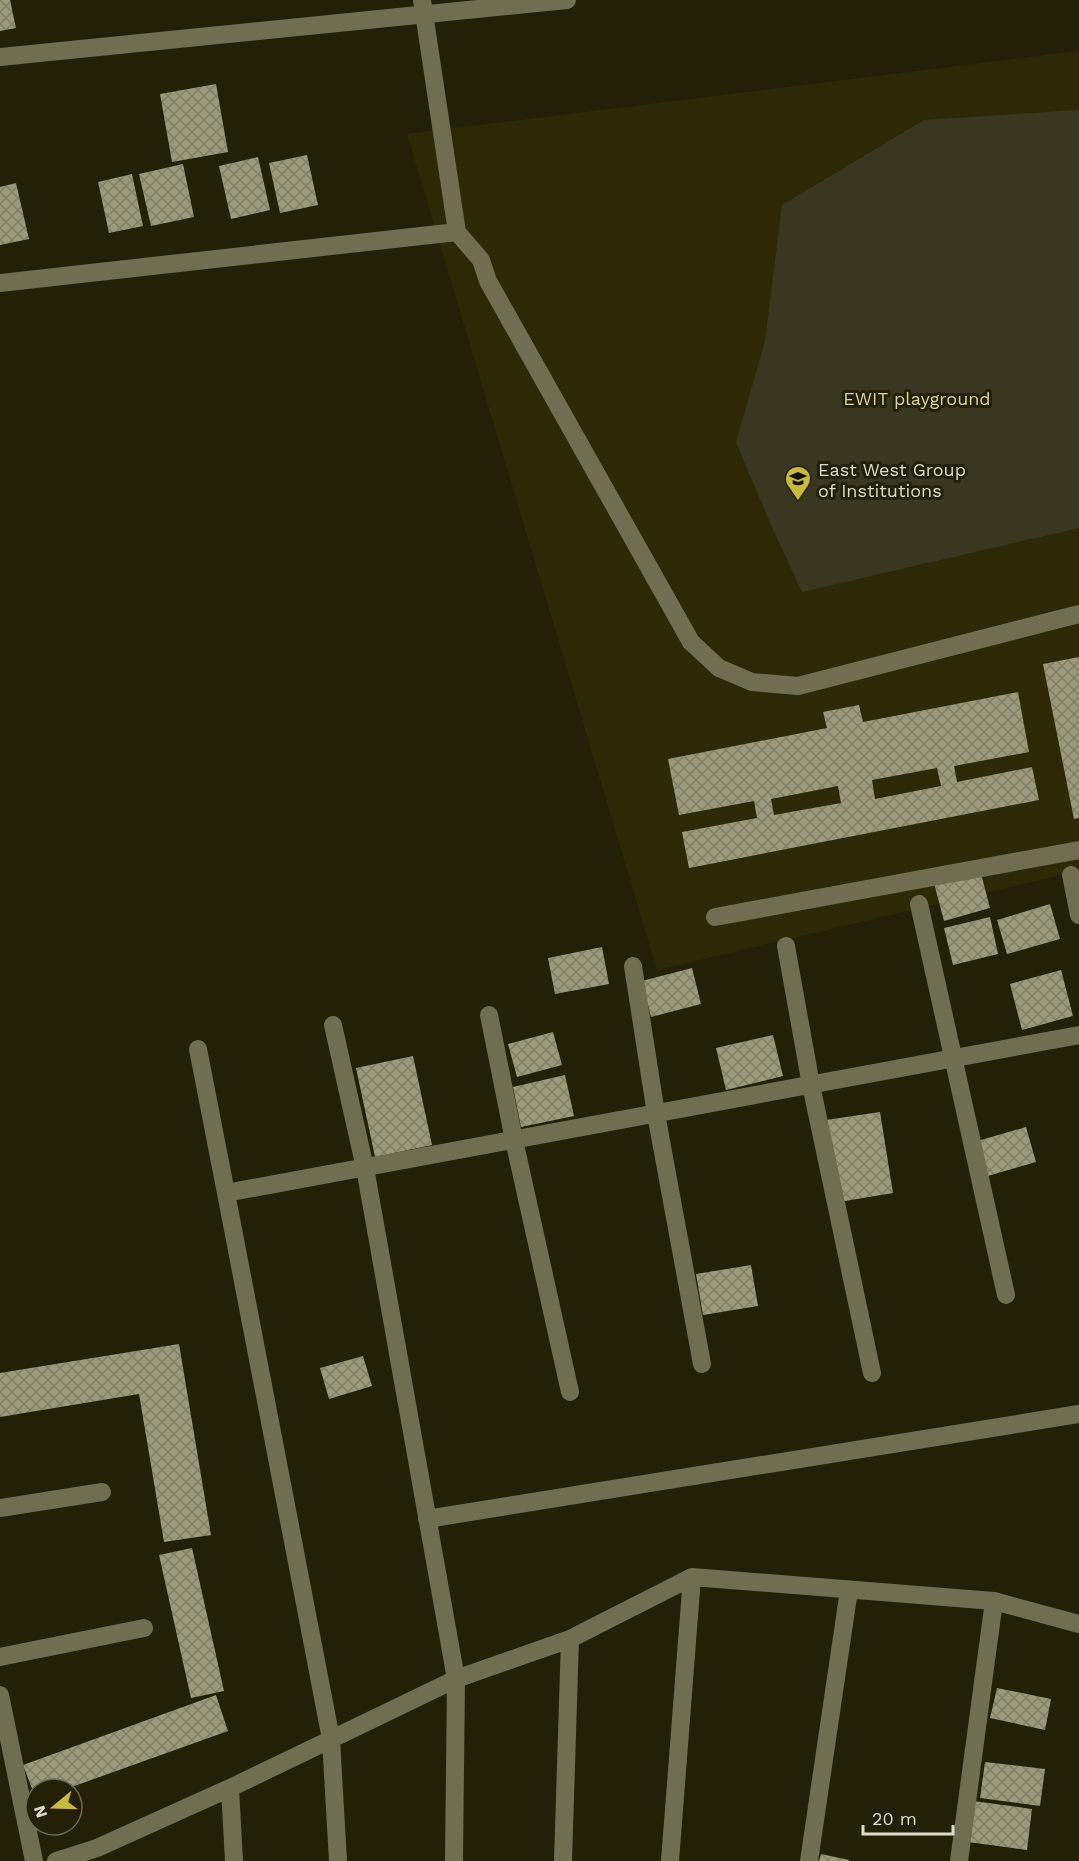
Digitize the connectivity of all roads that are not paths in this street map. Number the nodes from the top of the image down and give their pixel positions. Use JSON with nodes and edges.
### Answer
{"nodes":[{"id":1,"x":567,"y":0,"type":"edge"},
{"id":2,"x":423,"y":7,"type":"edge"},
{"id":3,"x":0,"y":57,"type":"edge"},
{"id":4,"x":457,"y":232,"type":"junction"},
{"id":5,"x":0,"y":284,"type":"edge"},
{"id":6,"x":1079,"y":614,"type":"edge"},
{"id":7,"x":1079,"y":850,"type":"edge"},
{"id":8,"x":1071,"y":875,"type":"dead end"},
{"id":9,"x":919,"y":904,"type":"dead end"},
{"id":10,"x":1079,"y":915,"type":"edge"},
{"id":11,"x":715,"y":917,"type":"dead end"},
{"id":12,"x":786,"y":946,"type":"dead end"},
{"id":13,"x":633,"y":966,"type":"dead end"},
{"id":14,"x":489,"y":1015,"type":"dead end"},
{"id":15,"x":333,"y":1025,"type":"dead end"},
{"id":16,"x":1079,"y":1035,"type":"edge"},
{"id":17,"x":198,"y":1049,"type":"dead end"},
{"id":18,"x":953,"y":1059,"type":"junction"},
{"id":19,"x":811,"y":1085,"type":"junction"},
{"id":20,"x":656,"y":1113,"type":"junction"},
{"id":21,"x":514,"y":1140,"type":"junction"},
{"id":22,"x":365,"y":1168,"type":"junction"},
{"id":23,"x":226,"y":1193,"type":"junction"},
{"id":24,"x":1006,"y":1295,"type":"dead end"},
{"id":25,"x":702,"y":1364,"type":"dead end"},
{"id":26,"x":872,"y":1373,"type":"dead end"},
{"id":27,"x":570,"y":1392,"type":"dead end"},
{"id":28,"x":1079,"y":1414,"type":"edge"},
{"id":29,"x":102,"y":1492,"type":"dead end"},
{"id":30,"x":0,"y":1508,"type":"edge"},
{"id":31,"x":427,"y":1519,"type":"junction"},
{"id":32,"x":692,"y":1577,"type":"junction"},
{"id":33,"x":849,"y":1590,"type":"junction"},
{"id":34,"x":994,"y":1601,"type":"junction"},
{"id":35,"x":1079,"y":1624,"type":"edge"},
{"id":36,"x":144,"y":1628,"type":"dead end"},
{"id":37,"x":570,"y":1639,"type":"junction"},
{"id":38,"x":0,"y":1657,"type":"edge"},
{"id":39,"x":456,"y":1679,"type":"junction"},
{"id":40,"x":0,"y":1695,"type":"edge"},
{"id":41,"x":331,"y":1739,"type":"junction"},
{"id":42,"x":230,"y":1788,"type":"junction"},
{"id":43,"x":99,"y":1854,"type":"edge"},
{"id":44,"x":34,"y":1861,"type":"edge"},
{"id":45,"x":56,"y":1861,"type":"edge"},
{"id":46,"x":234,"y":1861,"type":"edge"},
{"id":47,"x":338,"y":1861,"type":"edge"},
{"id":48,"x":454,"y":1861,"type":"edge"},
{"id":49,"x":563,"y":1861,"type":"edge"},
{"id":50,"x":670,"y":1861,"type":"edge"},
{"id":51,"x":809,"y":1861,"type":"edge"},
{"id":52,"x":959,"y":1861,"type":"edge"}],
"edges":[{"from":1,"to":2,"type":"street"},
{"from":2,"to":3,"type":"street"},
{"from":2,"to":4,"type":"street"},
{"from":4,"to":5,"type":"street"},
{"from":4,"to":6,"type":"street"},
{"from":7,"to":11,"type":"street"},
{"from":8,"to":10,"type":"street"},
{"from":9,"to":18,"type":"street"},
{"from":12,"to":19,"type":"street"},
{"from":13,"to":20,"type":"street"},
{"from":14,"to":21,"type":"street"},
{"from":15,"to":22,"type":"street"},
{"from":16,"to":18,"type":"street"},
{"from":17,"to":23,"type":"street"},
{"from":18,"to":19,"type":"street"},
{"from":18,"to":24,"type":"street"},
{"from":19,"to":20,"type":"street"},
{"from":19,"to":26,"type":"street"},
{"from":20,"to":21,"type":"street"},
{"from":20,"to":25,"type":"street"},
{"from":21,"to":22,"type":"street"},
{"from":21,"to":27,"type":"street"},
{"from":22,"to":23,"type":"street"},
{"from":22,"to":31,"type":"street"},
{"from":23,"to":41,"type":"street"},
{"from":28,"to":31,"type":"street"},
{"from":29,"to":30,"type":"street"},
{"from":31,"to":39,"type":"street"},
{"from":32,"to":33,"type":"street"},
{"from":32,"to":37,"type":"street"},
{"from":32,"to":50,"type":"street"},
{"from":33,"to":34,"type":"street"},
{"from":33,"to":51,"type":"street"},
{"from":34,"to":35,"type":"street"},
{"from":34,"to":52,"type":"street"},
{"from":36,"to":38,"type":"street"},
{"from":37,"to":39,"type":"street"},
{"from":37,"to":49,"type":"street"},
{"from":39,"to":41,"type":"street"},
{"from":39,"to":48,"type":"street"},
{"from":40,"to":44,"type":"street"},
{"from":41,"to":42,"type":"street"},
{"from":41,"to":47,"type":"street"},
{"from":42,"to":43,"type":"street"},
{"from":42,"to":46,"type":"street"},
{"from":43,"to":45,"type":"street"}]}
